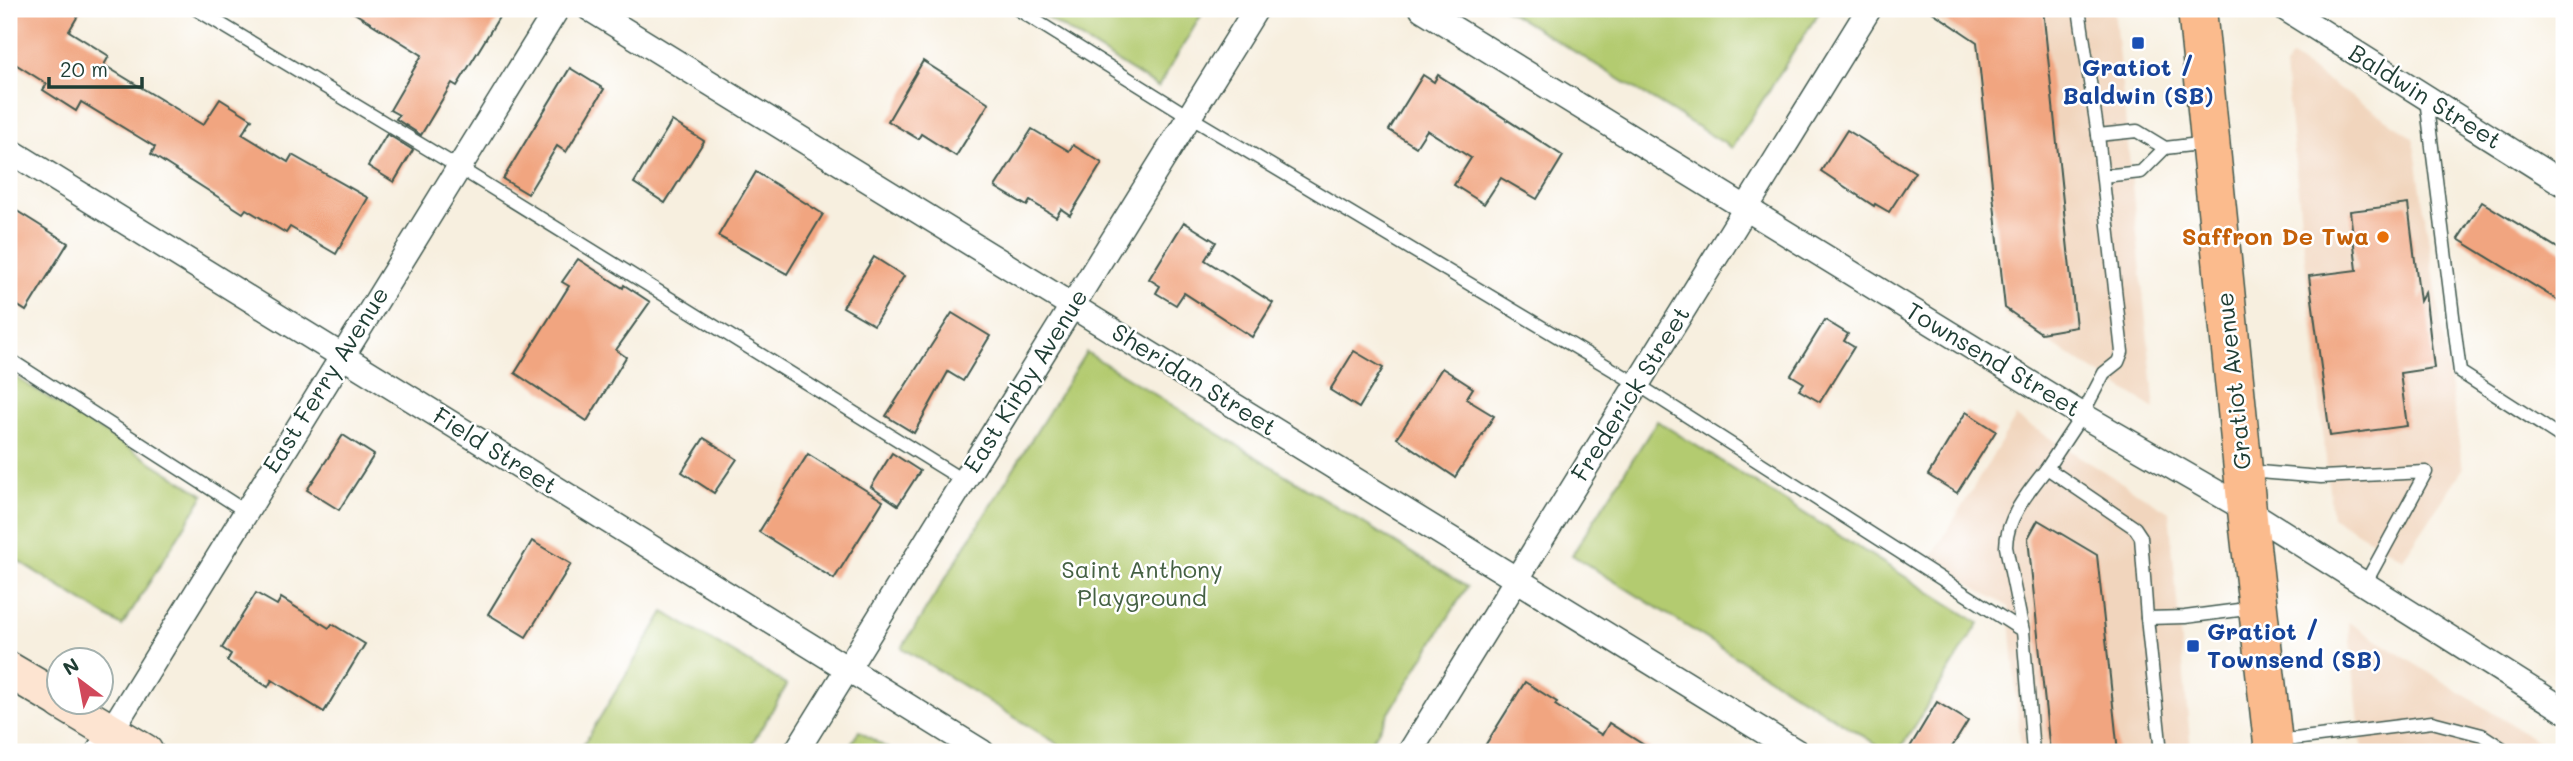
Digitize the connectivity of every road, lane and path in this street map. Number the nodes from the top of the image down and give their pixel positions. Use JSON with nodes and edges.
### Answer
{"nodes":[{"id":1,"x":196,"y":9,"type":"edge"},
{"id":2,"x":557,"y":9,"type":"edge"},
{"id":3,"x":590,"y":9,"type":"edge"},
{"id":4,"x":1017,"y":9,"type":"edge"},
{"id":5,"x":1256,"y":9,"type":"edge"},
{"id":6,"x":1422,"y":9,"type":"edge"},
{"id":7,"x":2079,"y":9,"type":"edge"},
{"id":8,"x":2197,"y":9,"type":"edge"},
{"id":9,"x":2286,"y":9,"type":"edge"},
{"id":10,"x":1864,"y":11,"type":"edge"},
{"id":11,"x":2426,"y":99,"type":"junction"},
{"id":12,"x":1190,"y":117,"type":"junction"},
{"id":13,"x":2098,"y":135,"type":"junction"},
{"id":14,"x":2210,"y":143,"type":"junction"},
{"id":15,"x":2165,"y":148,"type":"junction"},
{"id":16,"x":9,"y":150,"type":"edge"},
{"id":17,"x":458,"y":167,"type":"junction"},
{"id":18,"x":2102,"y":176,"type":"junction"},
{"id":19,"x":2564,"y":184,"type":"edge"},
{"id":20,"x":1746,"y":209,"type":"junction"},
{"id":21,"x":1073,"y":306,"type":"junction"},
{"id":22,"x":341,"y":356,"type":"junction"},
{"id":23,"x":9,"y":359,"type":"edge"},
{"id":24,"x":1637,"y":384,"type":"junction"},
{"id":25,"x":2082,"y":415,"type":"junction"},
{"id":26,"x":2564,"y":439,"type":"edge"},
{"id":27,"x":2046,"y":468,"type":"junction"},
{"id":28,"x":2243,"y":470,"type":"junction"},
{"id":29,"x":964,"y":481,"type":"junction"},
{"id":30,"x":2247,"y":510,"type":"junction"},
{"id":31,"x":245,"y":511,"type":"junction"},
{"id":32,"x":1517,"y":580,"type":"junction"},
{"id":33,"x":2365,"y":584,"type":"junction"},
{"id":34,"x":2258,"y":607,"type":"junction"},
{"id":35,"x":2147,"y":618,"type":"junction"},
{"id":36,"x":2023,"y":631,"type":"junction"},
{"id":37,"x":847,"y":669,"type":"junction"},
{"id":38,"x":9,"y":670,"type":"edge"},
{"id":39,"x":46,"y":692,"type":"edge"},
{"id":40,"x":2564,"y":710,"type":"edge"},
{"id":41,"x":77,"y":716,"type":"edge"},
{"id":42,"x":104,"y":742,"type":"edge"},
{"id":43,"x":2160,"y":743,"type":"dead end"},
{"id":44,"x":2273,"y":747,"type":"edge"},
{"id":45,"x":145,"y":752,"type":"edge"},
{"id":46,"x":796,"y":752,"type":"edge"},
{"id":47,"x":982,"y":752,"type":"edge"},
{"id":48,"x":1410,"y":752,"type":"edge"},
{"id":49,"x":1797,"y":752,"type":"edge"},
{"id":50,"x":2033,"y":752,"type":"edge"},
{"id":51,"x":2508,"y":752,"type":"edge"}],
"edges":[{"from":1,"to":17,"type":"lane"},
{"from":2,"to":17,"type":"street","name":"East Ferry Avenue"},
{"from":3,"to":21,"type":"street","name":"Sheridan Street"},
{"from":4,"to":12,"type":"lane"},
{"from":5,"to":12,"type":"street","name":"East Kirby Avenue"},
{"from":6,"to":20,"type":"street","name":"Townsend Street"},
{"from":7,"to":13,"type":"lane"},
{"from":8,"to":14,"type":"main road","name":"Gratiot Avenue"},
{"from":9,"to":11,"type":"street","name":"Baldwin Street"},
{"from":10,"to":20,"type":"street","name":"Frederick Street"},
{"from":11,"to":19,"type":"street","name":"Baldwin Street"},
{"from":11,"to":26,"type":"lane"},
{"from":12,"to":21,"type":"street","name":"East Kirby Avenue"},
{"from":12,"to":24,"type":"lane"},
{"from":13,"to":15,"type":"lane"},
{"from":13,"to":18,"type":"lane"},
{"from":14,"to":15,"type":"lane"},
{"from":14,"to":28,"type":"main road","name":"Gratiot Avenue"},
{"from":15,"to":18,"type":"lane"},
{"from":16,"to":22,"type":"street","name":"Field Street"},
{"from":17,"to":22,"type":"street","name":"East Ferry Avenue"},
{"from":17,"to":29,"type":"lane"},
{"from":18,"to":25,"type":"lane"},
{"from":20,"to":24,"type":"street","name":"Frederick Street"},
{"from":20,"to":25,"type":"street","name":"Townsend Street"},
{"from":21,"to":29,"type":"street","name":"East Kirby Avenue"},
{"from":21,"to":32,"type":"street","name":"Sheridan Street"},
{"from":22,"to":31,"type":"street","name":"East Ferry Avenue"},
{"from":22,"to":37,"type":"street","name":"Field Street"},
{"from":23,"to":31,"type":"lane"},
{"from":24,"to":32,"type":"street","name":"Frederick Street"},
{"from":24,"to":36,"type":"lane"},
{"from":25,"to":27,"type":"lane"},
{"from":25,"to":30,"type":"street","name":"Townsend Street"},
{"from":27,"to":35,"type":"lane"},
{"from":27,"to":36,"type":"lane"},
{"from":28,"to":30,"type":"main road","name":"Gratiot Avenue"},
{"from":28,"to":33,"type":"lane"},
{"from":29,"to":37,"type":"street","name":"East Kirby Avenue"},
{"from":30,"to":33,"type":"street","name":"Townsend Street"},
{"from":30,"to":34,"type":"main road","name":"Gratiot Avenue"},
{"from":31,"to":42,"type":"street","name":"East Ferry Avenue"},
{"from":32,"to":48,"type":"street","name":"Frederick Street"},
{"from":32,"to":49,"type":"street","name":"Sheridan Street"},
{"from":33,"to":40,"type":"street","name":"Townsend Street"},
{"from":34,"to":35,"type":"lane"},
{"from":34,"to":44,"type":"main road","name":"Gratiot Avenue"},
{"from":35,"to":43,"type":"lane"},
{"from":36,"to":50,"type":"lane"},
{"from":37,"to":46,"type":"street","name":"East Kirby Avenue"},
{"from":37,"to":47,"type":"street","name":"Field Street"},
{"from":38,"to":39,"type":"main road"},
{"from":41,"to":42,"type":"main road"},
{"from":42,"to":45,"type":"main road"},
{"from":44,"to":51,"type":"lane"}]}
